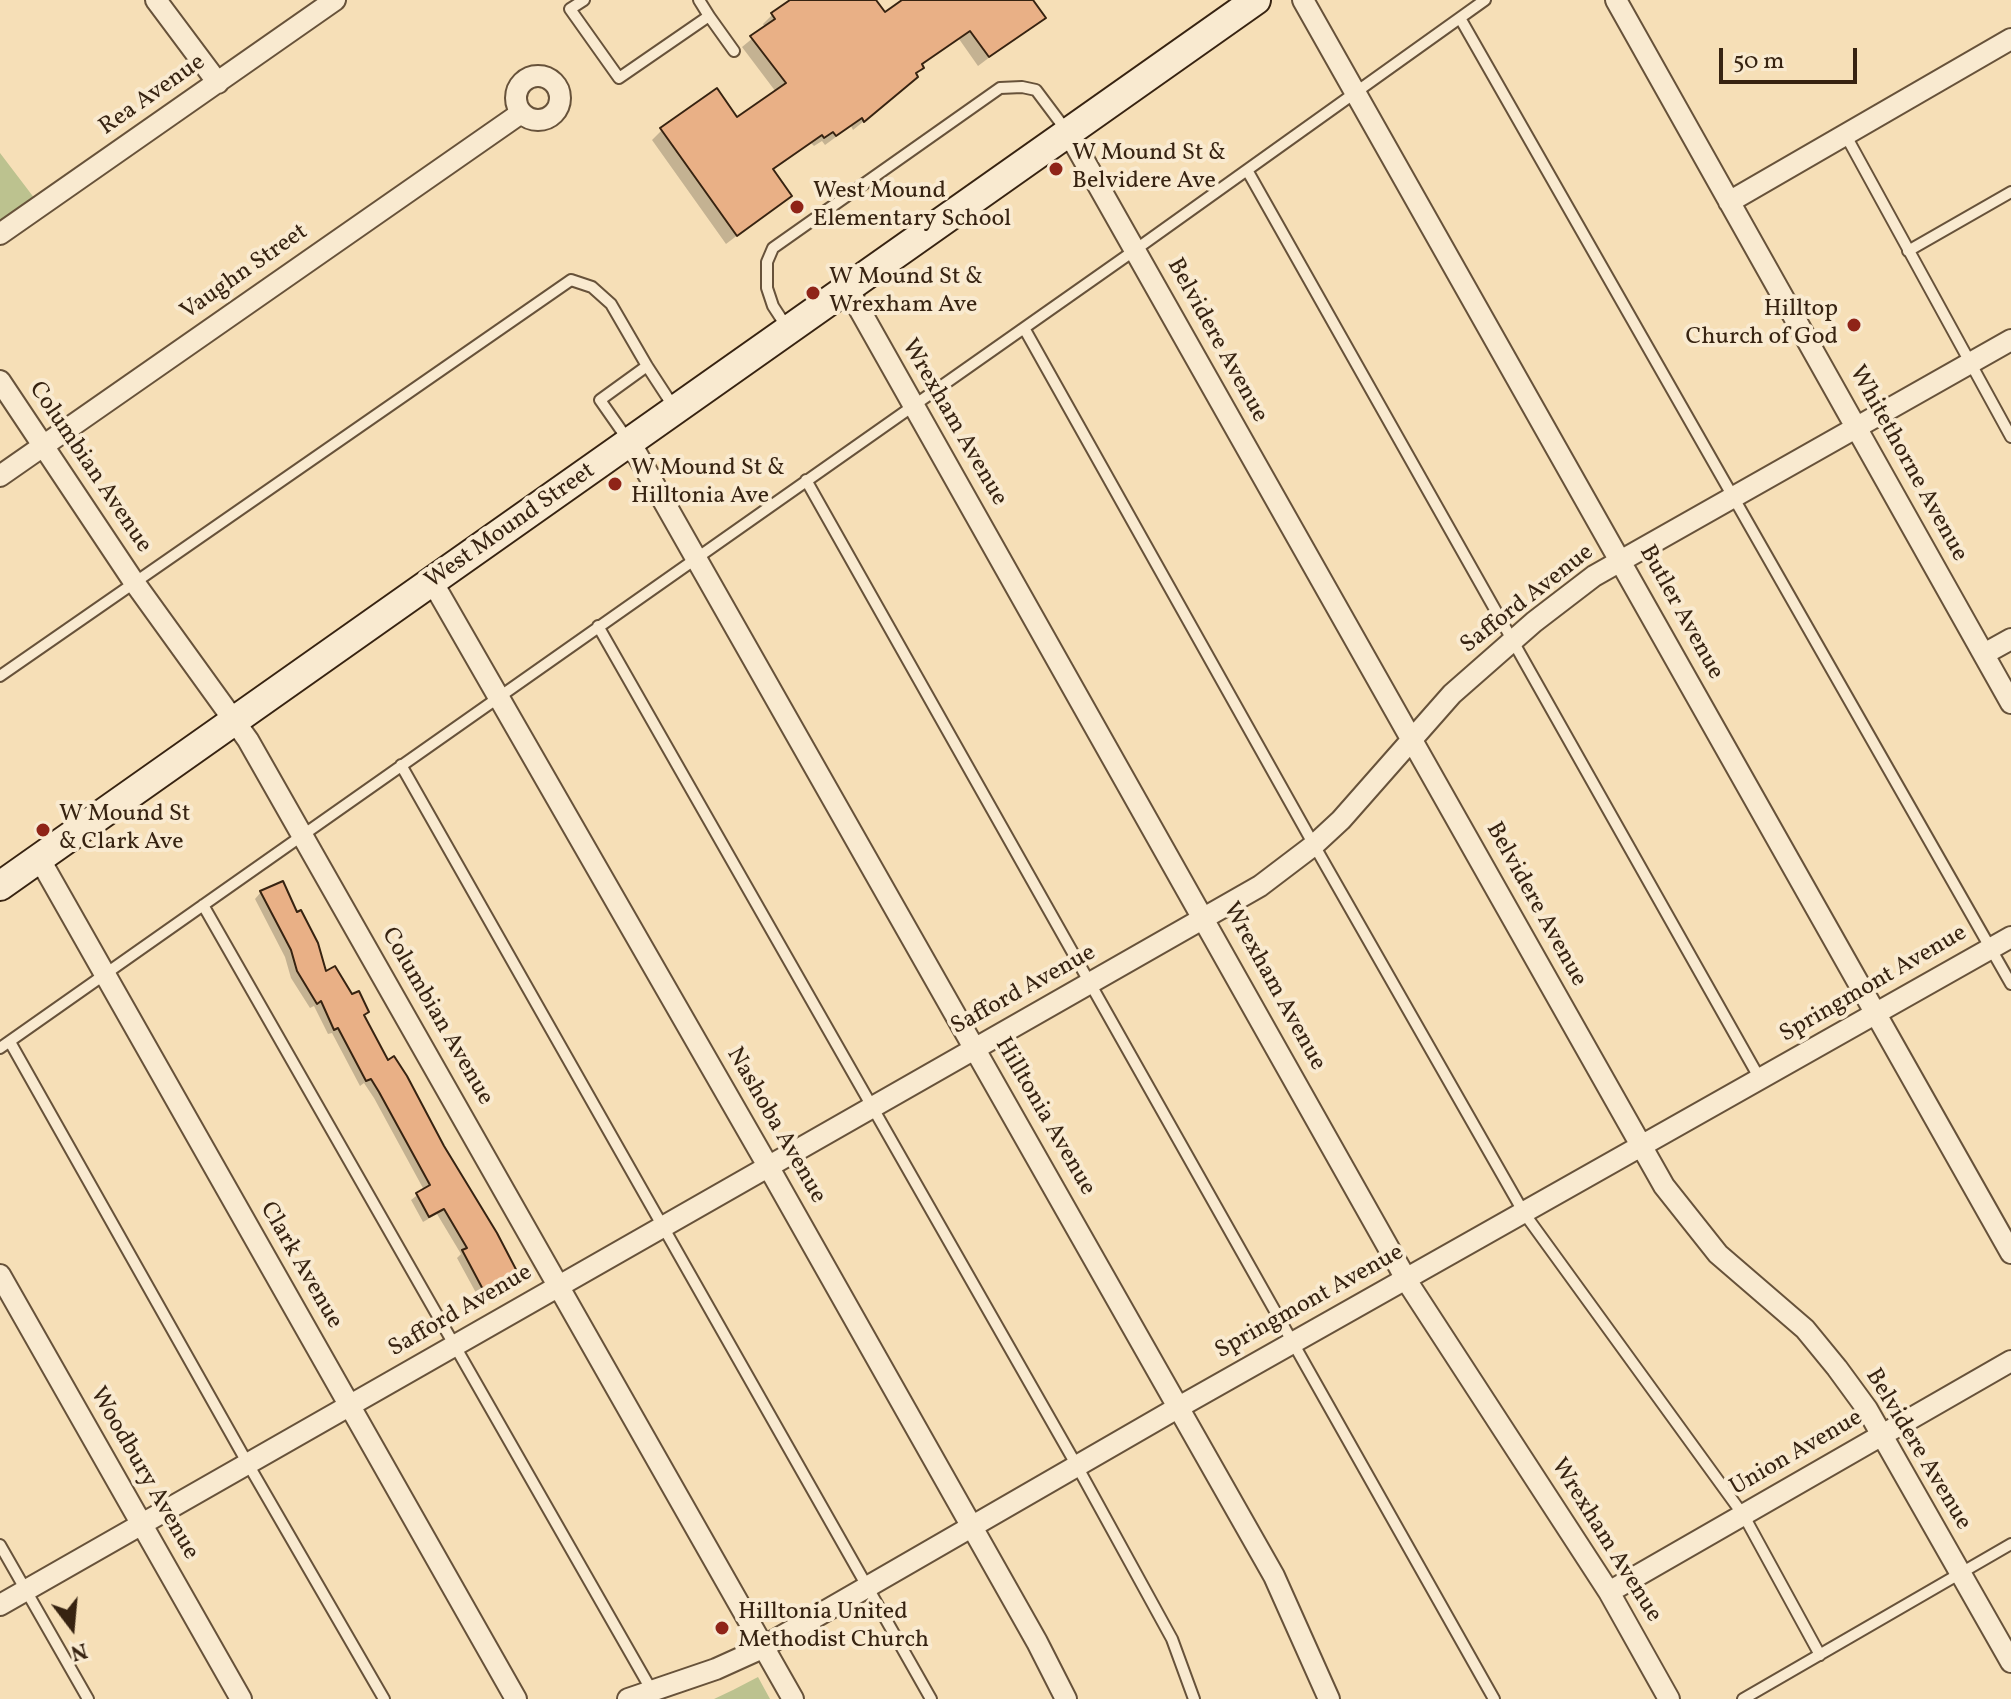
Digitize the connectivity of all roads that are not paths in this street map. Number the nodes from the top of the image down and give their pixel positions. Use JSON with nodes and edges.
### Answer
{"nodes":[{"id":1,"x":156,"y":0,"type":"edge"},
{"id":2,"x":335,"y":0,"type":"edge"},
{"id":3,"x":584,"y":0,"type":"edge"},
{"id":4,"x":699,"y":0,"type":"edge"},
{"id":5,"x":1256,"y":0,"type":"edge"},
{"id":6,"x":1303,"y":0,"type":"edge"},
{"id":7,"x":1485,"y":0,"type":"edge"},
{"id":8,"x":1623,"y":3,"type":"edge"},
{"id":9,"x":709,"y":16,"type":"junction"},
{"id":10,"x":1460,"y":18,"type":"junction"},
{"id":11,"x":2011,"y":39,"type":"edge"},
{"id":12,"x":734,"y":51,"type":"dead end"},
{"id":13,"x":218,"y":83,"type":"junction"},
{"id":14,"x":1355,"y":93,"type":"junction"},
{"id":15,"x":521,"y":113,"type":"dead end"},
{"id":16,"x":1068,"y":132,"type":"junction"},
{"id":17,"x":1845,"y":134,"type":"junction"},
{"id":18,"x":1247,"y":170,"type":"junction"},
{"id":19,"x":2011,"y":192,"type":"edge"},
{"id":20,"x":1729,"y":202,"type":"junction"},
{"id":21,"x":0,"y":234,"type":"edge"},
{"id":22,"x":1135,"y":250,"type":"junction"},
{"id":23,"x":1908,"y":251,"type":"junction"},
{"id":24,"x":848,"y":289,"type":"junction"},
{"id":25,"x":1024,"y":328,"type":"junction"},
{"id":26,"x":789,"y":330,"type":"junction"},
{"id":27,"x":2011,"y":340,"type":"edge"},
{"id":28,"x":1969,"y":364,"type":"junction"},
{"id":29,"x":647,"y":366,"type":"junction"},
{"id":30,"x":0,"y":381,"type":"edge"},
{"id":31,"x":914,"y":405,"type":"junction"},
{"id":32,"x":676,"y":410,"type":"junction"},
{"id":33,"x":1856,"y":427,"type":"junction"},
{"id":34,"x":2011,"y":437,"type":"edge"},
{"id":35,"x":630,"y":442,"type":"junction"},
{"id":36,"x":43,"y":447,"type":"junction"},
{"id":37,"x":0,"y":476,"type":"edge"},
{"id":38,"x":806,"y":480,"type":"junction"},
{"id":39,"x":1734,"y":496,"type":"junction"},
{"id":40,"x":696,"y":557,"type":"junction"},
{"id":41,"x":1620,"y":561,"type":"junction"},
{"id":42,"x":134,"y":582,"type":"junction"},
{"id":43,"x":433,"y":583,"type":"junction"},
{"id":44,"x":598,"y":626,"type":"junction"},
{"id":45,"x":2011,"y":639,"type":"edge"},
{"id":46,"x":1513,"y":640,"type":"junction"},
{"id":47,"x":1984,"y":654,"type":"junction"},
{"id":48,"x":0,"y":676,"type":"edge"},
{"id":49,"x":498,"y":696,"type":"junction"},
{"id":50,"x":2011,"y":703,"type":"edge"},
{"id":51,"x":236,"y":721,"type":"junction"},
{"id":52,"x":1412,"y":739,"type":"junction"},
{"id":53,"x":401,"y":765,"type":"junction"},
{"id":54,"x":302,"y":835,"type":"junction"},
{"id":55,"x":1314,"y":845,"type":"junction"},
{"id":56,"x":39,"y":858,"type":"junction"},
{"id":57,"x":4,"y":880,"type":"edge"},
{"id":58,"x":203,"y":905,"type":"junction"},
{"id":59,"x":1205,"y":919,"type":"junction"},
{"id":60,"x":2011,"y":937,"type":"edge"},
{"id":61,"x":1991,"y":948,"type":"junction"},
{"id":62,"x":106,"y":976,"type":"junction"},
{"id":63,"x":1089,"y":984,"type":"junction"},
{"id":64,"x":2011,"y":984,"type":"edge"},
{"id":65,"x":1876,"y":1014,"type":"junction"},
{"id":66,"x":10,"y":1042,"type":"junction"},
{"id":67,"x":0,"y":1048,"type":"edge"},
{"id":68,"x":975,"y":1048,"type":"junction"},
{"id":69,"x":1760,"y":1079,"type":"junction"},
{"id":70,"x":871,"y":1107,"type":"junction"},
{"id":71,"x":1641,"y":1147,"type":"junction"},
{"id":72,"x":768,"y":1166,"type":"junction"},
{"id":73,"x":1524,"y":1213,"type":"junction"},
{"id":74,"x":661,"y":1227,"type":"junction"},
{"id":75,"x":2011,"y":1253,"type":"edge"},
{"id":76,"x":0,"y":1275,"type":"edge"},
{"id":77,"x":1407,"y":1279,"type":"junction"},
{"id":78,"x":559,"y":1286,"type":"junction"},
{"id":79,"x":1294,"y":1342,"type":"junction"},
{"id":80,"x":455,"y":1345,"type":"junction"},
{"id":81,"x":2011,"y":1361,"type":"edge"},
{"id":82,"x":350,"y":1405,"type":"junction"},
{"id":83,"x":1179,"y":1407,"type":"junction"},
{"id":84,"x":1881,"y":1435,"type":"junction"},
{"id":85,"x":248,"y":1464,"type":"junction"},
{"id":86,"x":1077,"y":1466,"type":"junction"},
{"id":87,"x":1744,"y":1516,"type":"junction"},
{"id":88,"x":142,"y":1524,"type":"junction"},
{"id":89,"x":972,"y":1527,"type":"junction"},
{"id":90,"x":2011,"y":1544,"type":"edge"},
{"id":91,"x":0,"y":1545,"type":"edge"},
{"id":92,"x":1961,"y":1574,"type":"junction"},
{"id":93,"x":868,"y":1586,"type":"junction"},
{"id":94,"x":26,"y":1590,"type":"junction"},
{"id":95,"x":1609,"y":1592,"type":"junction"},
{"id":96,"x":0,"y":1605,"type":"edge"},
{"id":97,"x":765,"y":1647,"type":"junction"},
{"id":98,"x":1820,"y":1655,"type":"junction"},
{"id":99,"x":2011,"y":1662,"type":"edge"},
{"id":100,"x":652,"y":1691,"type":"junction"},
{"id":101,"x":88,"y":1699,"type":"edge"},
{"id":102,"x":241,"y":1699,"type":"edge"},
{"id":103,"x":384,"y":1699,"type":"edge"},
{"id":104,"x":516,"y":1699,"type":"edge"},
{"id":105,"x":628,"y":1699,"type":"edge"},
{"id":106,"x":793,"y":1699,"type":"edge"},
{"id":107,"x":931,"y":1699,"type":"edge"},
{"id":108,"x":1066,"y":1699,"type":"edge"},
{"id":109,"x":1194,"y":1699,"type":"edge"},
{"id":110,"x":1329,"y":1699,"type":"edge"},
{"id":111,"x":1494,"y":1699,"type":"edge"},
{"id":112,"x":1669,"y":1699,"type":"edge"},
{"id":113,"x":1743,"y":1699,"type":"edge"}],
"edges":[{"from":1,"to":13,"type":"street"},
{"from":2,"to":13,"type":"street","name":"Rea Avenue"},
{"from":3,"to":9,"type":"lane"},
{"from":4,"to":9,"type":"lane"},
{"from":5,"to":16,"type":"street","name":"West Mound Street"},
{"from":6,"to":14,"type":"street","name":"Butler Avenue"},
{"from":7,"to":10,"type":"lane"},
{"from":8,"to":20,"type":"street","name":"Whitethorne Avenue"},
{"from":9,"to":12,"type":"lane"},
{"from":10,"to":14,"type":"lane"},
{"from":10,"to":39,"type":"lane"},
{"from":11,"to":17,"type":"street"},
{"from":13,"to":21,"type":"street","name":"Rea Avenue"},
{"from":14,"to":18,"type":"lane"},
{"from":14,"to":41,"type":"street","name":"Butler Avenue"},
{"from":15,"to":36,"type":"street","name":"Vaughn Street"},
{"from":16,"to":22,"type":"street","name":"Belvidere Avenue"},
{"from":16,"to":24,"type":"street","name":"West Mound Street"},
{"from":16,"to":26,"type":"lane"},
{"from":17,"to":20,"type":"street"},
{"from":17,"to":23,"type":"lane"},
{"from":18,"to":22,"type":"lane"},
{"from":18,"to":46,"type":"lane"},
{"from":19,"to":23,"type":"lane"},
{"from":20,"to":33,"type":"street","name":"Whitethorne Avenue"},
{"from":22,"to":25,"type":"lane"},
{"from":22,"to":52,"type":"street","name":"Belvidere Avenue"},
{"from":23,"to":28,"type":"lane"},
{"from":24,"to":26,"type":"street","name":"West Mound Street"},
{"from":24,"to":31,"type":"street","name":"Wrexham Avenue"},
{"from":25,"to":31,"type":"lane"},
{"from":25,"to":55,"type":"lane"},
{"from":26,"to":32,"type":"street","name":"West Mound Street"},
{"from":27,"to":28,"type":"street","name":"Safford Avenue"},
{"from":28,"to":33,"type":"street","name":"Safford Avenue"},
{"from":28,"to":34,"type":"lane"},
{"from":29,"to":32,"type":"lane"},
{"from":29,"to":35,"type":"lane"},
{"from":29,"to":42,"type":"lane"},
{"from":30,"to":36,"type":"street","name":"Columbian Avenue"},
{"from":31,"to":38,"type":"lane"},
{"from":31,"to":59,"type":"street","name":"Wrexham Avenue"},
{"from":32,"to":35,"type":"street","name":"West Mound Street"},
{"from":33,"to":39,"type":"street","name":"Safford Avenue"},
{"from":33,"to":47,"type":"street","name":"Whitethorne Avenue"},
{"from":35,"to":40,"type":"street","name":"Hilltonia Avenue"},
{"from":35,"to":43,"type":"street","name":"West Mound Street"},
{"from":36,"to":37,"type":"street","name":"Vaughn Street"},
{"from":36,"to":42,"type":"street","name":"Columbian Avenue"},
{"from":38,"to":40,"type":"lane"},
{"from":38,"to":63,"type":"lane"},
{"from":39,"to":41,"type":"street","name":"Safford Avenue"},
{"from":39,"to":61,"type":"lane"},
{"from":40,"to":44,"type":"lane"},
{"from":40,"to":68,"type":"street","name":"Hilltonia Avenue"},
{"from":41,"to":46,"type":"street","name":"Safford Avenue"},
{"from":41,"to":65,"type":"street","name":"Butler Avenue"},
{"from":42,"to":48,"type":"lane"},
{"from":42,"to":51,"type":"street","name":"Columbian Avenue"},
{"from":43,"to":49,"type":"street","name":"Nashoba Avenue"},
{"from":43,"to":51,"type":"street","name":"West Mound Street"},
{"from":44,"to":49,"type":"lane"},
{"from":44,"to":70,"type":"lane"},
{"from":45,"to":47,"type":"street"},
{"from":46,"to":52,"type":"street","name":"Safford Avenue"},
{"from":46,"to":69,"type":"lane"},
{"from":47,"to":50,"type":"street","name":"Whitethorne Avenue"},
{"from":49,"to":53,"type":"lane"},
{"from":49,"to":72,"type":"street","name":"Nashoba Avenue"},
{"from":51,"to":54,"type":"street","name":"Columbian Avenue"},
{"from":51,"to":56,"type":"street","name":"West Mound Street"},
{"from":52,"to":55,"type":"street","name":"Safford Avenue"},
{"from":52,"to":71,"type":"street","name":"Belvidere Avenue"},
{"from":53,"to":54,"type":"lane"},
{"from":53,"to":74,"type":"lane"},
{"from":54,"to":58,"type":"lane"},
{"from":54,"to":78,"type":"street","name":"Columbian Avenue"},
{"from":55,"to":59,"type":"street","name":"Safford Avenue"},
{"from":55,"to":73,"type":"lane"},
{"from":56,"to":57,"type":"street","name":"West Mound Street"},
{"from":56,"to":62,"type":"street","name":"Clark Avenue"},
{"from":58,"to":62,"type":"lane"},
{"from":58,"to":80,"type":"lane"},
{"from":59,"to":63,"type":"street","name":"Safford Avenue"},
{"from":59,"to":77,"type":"street","name":"Wrexham Avenue"},
{"from":60,"to":61,"type":"street","name":"Springmont Avenue"},
{"from":61,"to":64,"type":"lane"},
{"from":61,"to":65,"type":"street","name":"Springmont Avenue"},
{"from":62,"to":66,"type":"lane"},
{"from":62,"to":82,"type":"street","name":"Clark Avenue"},
{"from":63,"to":68,"type":"street","name":"Safford Avenue"},
{"from":63,"to":79,"type":"lane"},
{"from":65,"to":69,"type":"street","name":"Springmont Avenue"},
{"from":65,"to":75,"type":"street","name":"Butler Avenue"},
{"from":66,"to":67,"type":"lane"},
{"from":66,"to":85,"type":"lane"},
{"from":68,"to":70,"type":"street","name":"Safford Avenue"},
{"from":68,"to":83,"type":"street","name":"Hilltonia Avenue"},
{"from":69,"to":71,"type":"street","name":"Springmont Avenue"},
{"from":70,"to":72,"type":"street","name":"Safford Avenue"},
{"from":70,"to":86,"type":"lane"},
{"from":71,"to":73,"type":"street","name":"Springmont Avenue"},
{"from":71,"to":84,"type":"street","name":"Belvidere Avenue"},
{"from":72,"to":74,"type":"street","name":"Safford Avenue"},
{"from":72,"to":89,"type":"street","name":"Nashoba Avenue"},
{"from":73,"to":77,"type":"street","name":"Springmont Avenue"},
{"from":73,"to":87,"type":"lane"},
{"from":74,"to":78,"type":"street","name":"Safford Avenue"},
{"from":74,"to":93,"type":"lane"},
{"from":76,"to":88,"type":"street","name":"Woodbury Avenue"},
{"from":77,"to":79,"type":"street","name":"Springmont Avenue"},
{"from":77,"to":95,"type":"street","name":"Wrexham Avenue"},
{"from":78,"to":80,"type":"street","name":"Safford Avenue"},
{"from":78,"to":97,"type":"street","name":"Columbian Avenue"},
{"from":79,"to":83,"type":"street","name":"Springmont Avenue"},
{"from":79,"to":111,"type":"lane"},
{"from":80,"to":82,"type":"street","name":"Safford Avenue"},
{"from":80,"to":100,"type":"lane"},
{"from":81,"to":84,"type":"street","name":"Union Avenue"},
{"from":82,"to":85,"type":"street","name":"Safford Avenue"},
{"from":82,"to":104,"type":"street","name":"Clark Avenue"},
{"from":83,"to":86,"type":"street","name":"Springmont Avenue"},
{"from":83,"to":110,"type":"street","name":"Hilltonia Avenue"},
{"from":84,"to":87,"type":"street","name":"Union Avenue"},
{"from":84,"to":92,"type":"street","name":"Belvidere Avenue"},
{"from":85,"to":88,"type":"street","name":"Safford Avenue"},
{"from":85,"to":103,"type":"lane"},
{"from":86,"to":89,"type":"street","name":"Springmont Avenue"},
{"from":86,"to":109,"type":"lane"},
{"from":87,"to":95,"type":"street","name":"Union Avenue"},
{"from":87,"to":98,"type":"lane"},
{"from":88,"to":94,"type":"street","name":"Safford Avenue"},
{"from":88,"to":102,"type":"street","name":"Woodbury Avenue"},
{"from":89,"to":93,"type":"street","name":"Springmont Avenue"},
{"from":89,"to":108,"type":"street","name":"Nashoba Avenue"},
{"from":90,"to":92,"type":"lane"},
{"from":91,"to":94,"type":"lane"},
{"from":92,"to":98,"type":"lane"},
{"from":92,"to":99,"type":"street","name":"Belvidere Avenue"},
{"from":93,"to":97,"type":"street","name":"Springmont Avenue"},
{"from":93,"to":107,"type":"lane"},
{"from":94,"to":96,"type":"street","name":"Safford Avenue"},
{"from":94,"to":101,"type":"lane"},
{"from":95,"to":112,"type":"street","name":"Wrexham Avenue"},
{"from":97,"to":100,"type":"street","name":"Springmont Avenue"},
{"from":97,"to":106,"type":"street","name":"Columbian Avenue"},
{"from":98,"to":113,"type":"lane"},
{"from":100,"to":105,"type":"street","name":"Springmont Avenue"}]}
